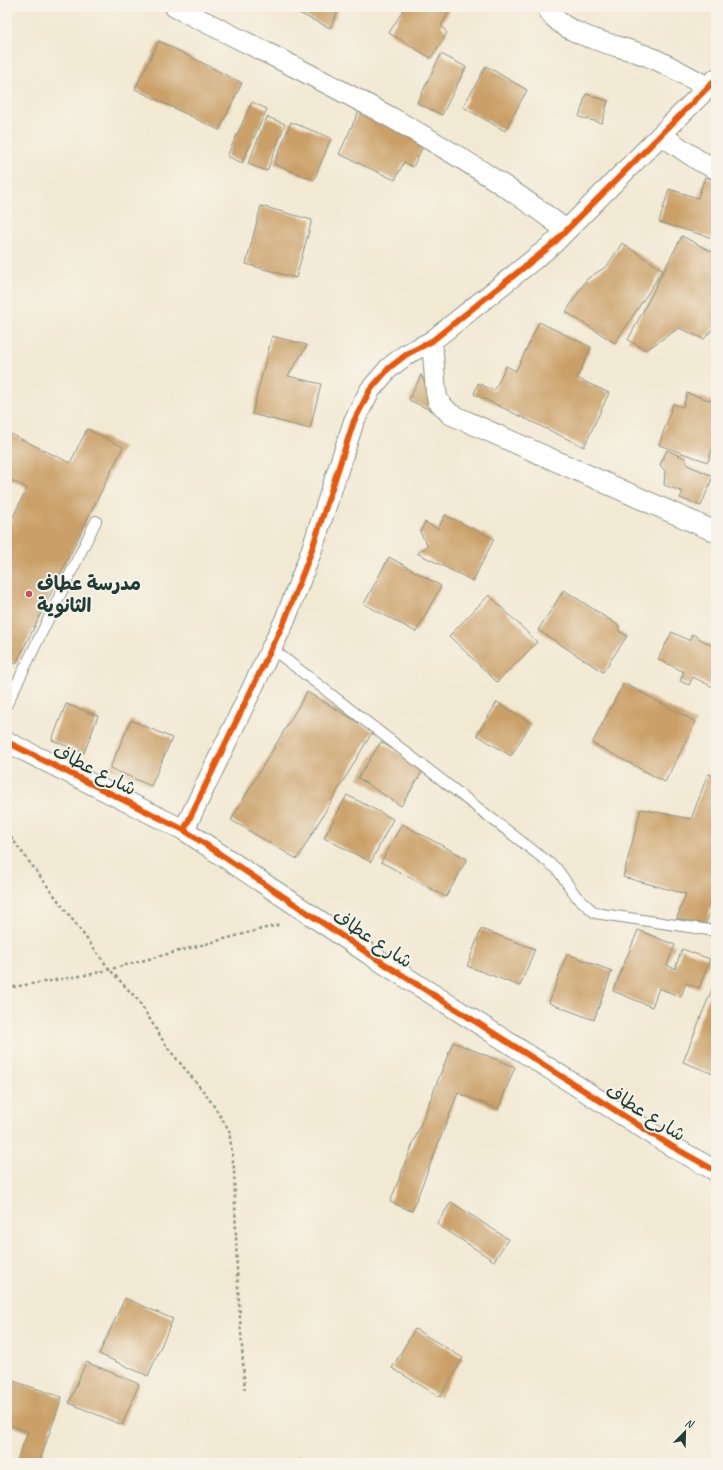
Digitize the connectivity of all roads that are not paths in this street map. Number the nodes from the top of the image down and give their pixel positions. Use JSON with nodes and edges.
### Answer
{"nodes":[{"id":1,"x":175,"y":7,"type":"edge"},
{"id":2,"x":547,"y":7,"type":"edge"},
{"id":3,"x":712,"y":83,"type":"edge"},
{"id":4,"x":661,"y":135,"type":"junction"},
{"id":5,"x":716,"y":169,"type":"edge"},
{"id":6,"x":566,"y":230,"type":"junction"},
{"id":7,"x":432,"y":341,"type":"junction"},
{"id":8,"x":96,"y":521,"type":"dead end"},
{"id":9,"x":716,"y":532,"type":"edge"},
{"id":10,"x":271,"y":648,"type":"junction"},
{"id":11,"x":7,"y":704,"type":"edge"},
{"id":12,"x":7,"y":742,"type":"edge"},
{"id":13,"x":184,"y":830,"type":"junction"},
{"id":14,"x":716,"y":931,"type":"edge"},
{"id":15,"x":716,"y":1171,"type":"edge"}],
"edges":[{"from":1,"to":6,"type":"street"},
{"from":2,"to":3,"type":"street"},
{"from":3,"to":4,"type":"street"},
{"from":4,"to":5,"type":"street"},
{"from":4,"to":6,"type":"street"},
{"from":6,"to":7,"type":"street"},
{"from":7,"to":9,"type":"street"},
{"from":7,"to":10,"type":"street"},
{"from":8,"to":11,"type":"lane"},
{"from":10,"to":13,"type":"street"},
{"from":10,"to":14,"type":"lane"},
{"from":12,"to":13,"type":"street","name":"شارع عطاف"},
{"from":13,"to":15,"type":"street","name":"شارع عطاف"}]}
